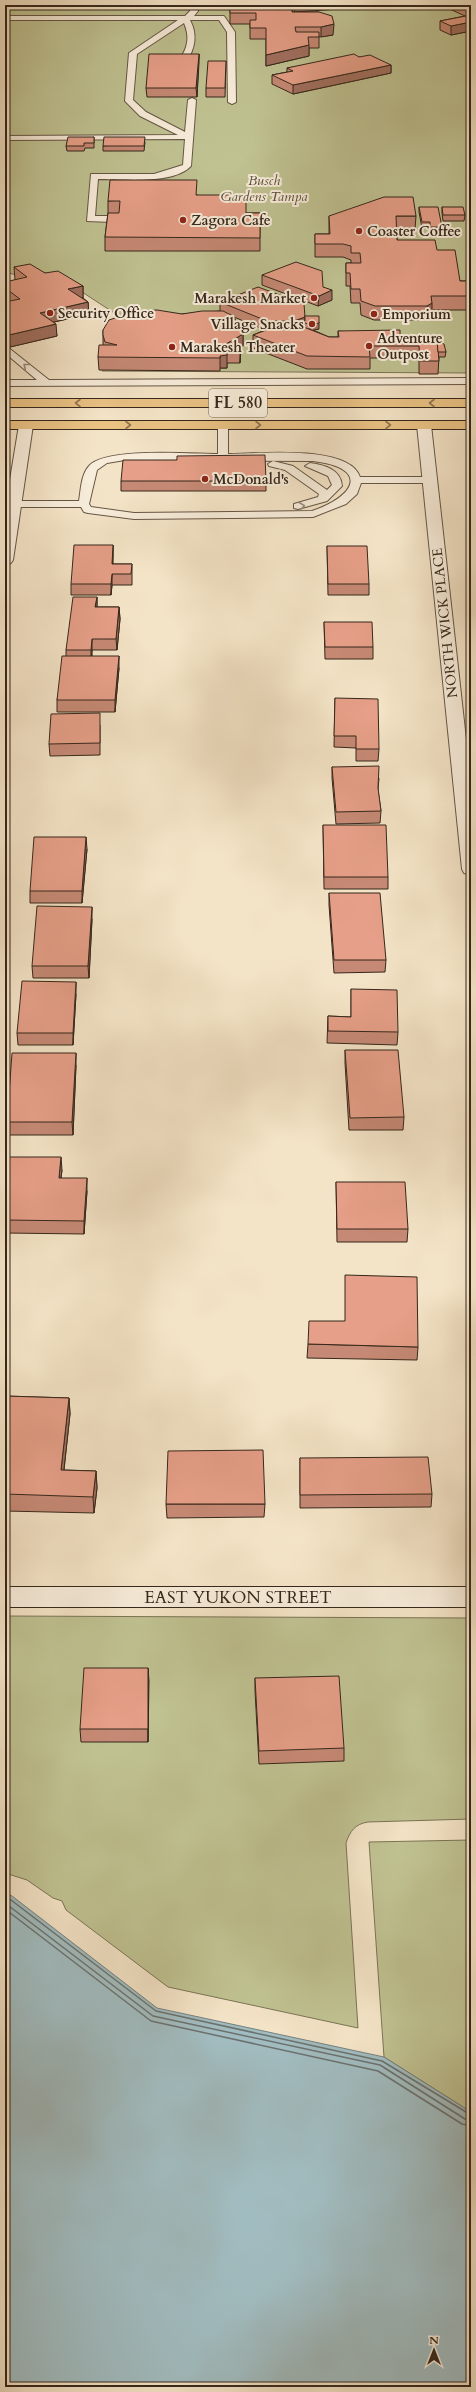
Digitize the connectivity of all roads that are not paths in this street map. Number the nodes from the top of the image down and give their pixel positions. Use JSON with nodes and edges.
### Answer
{"nodes":[{"id":1,"x":194,"y":5,"type":"edge"},
{"id":2,"x":24,"y":9,"type":"dead end"},
{"id":3,"x":5,"y":18,"type":"edge"},
{"id":4,"x":22,"y":18,"type":"junction"},
{"id":5,"x":184,"y":18,"type":"junction"},
{"id":6,"x":183,"y":60,"type":"edge"},
{"id":7,"x":192,"y":100,"type":"edge"},
{"id":8,"x":232,"y":102,"type":"dead end"},
{"id":9,"x":189,"y":137,"type":"junction"},
{"id":10,"x":5,"y":138,"type":"edge"},
{"id":11,"x":112,"y":219,"type":"edge"},
{"id":12,"x":5,"y":348,"type":"edge"},
{"id":13,"x":471,"y":381,"type":"edge"},
{"id":14,"x":5,"y":383,"type":"edge"},
{"id":15,"x":47,"y":383,"type":"junction"},
{"id":16,"x":5,"y":403,"type":"edge"},
{"id":17,"x":300,"y":403,"type":"junction"},
{"id":18,"x":471,"y":403,"type":"edge"},
{"id":19,"x":5,"y":425,"type":"edge"},
{"id":20,"x":26,"y":425,"type":"junction"},
{"id":21,"x":223,"y":425,"type":"junction"},
{"id":22,"x":424,"y":425,"type":"junction"},
{"id":23,"x":471,"y":425,"type":"edge"},
{"id":24,"x":223,"y":457,"type":"junction"},
{"id":25,"x":95,"y":464,"type":"junction"},
{"id":26,"x":273,"y":464,"type":"junction"},
{"id":27,"x":356,"y":480,"type":"junction"},
{"id":28,"x":429,"y":480,"type":"junction"},
{"id":29,"x":323,"y":499,"type":"junction"},
{"id":30,"x":9,"y":504,"type":"edge"},
{"id":31,"x":84,"y":504,"type":"junction"},
{"id":32,"x":236,"y":516,"type":"junction"},
{"id":33,"x":5,"y":560,"type":"edge"},
{"id":34,"x":471,"y":869,"type":"edge"},
{"id":35,"x":5,"y":1597,"type":"edge"},
{"id":36,"x":471,"y":1598,"type":"edge"}],
"edges":[{"from":1,"to":5,"type":"lane"},
{"from":2,"to":4,"type":"lane"},
{"from":3,"to":4,"type":"lane"},
{"from":4,"to":5,"type":"lane"},
{"from":5,"to":6,"type":"lane"},
{"from":5,"to":8,"type":"lane"},
{"from":5,"to":9,"type":"lane"},
{"from":7,"to":9,"type":"lane"},
{"from":9,"to":10,"type":"lane"},
{"from":9,"to":11,"type":"lane"},
{"from":15,"to":12,"type":"lane","one_way":true},
{"from":13,"to":15,"type":"lane"},
{"from":14,"to":15,"type":"lane"},
{"from":17,"to":16,"type":"main road","number":"FL 580","one_way":true},
{"from":18,"to":17,"type":"main road","number":"FL 580","one_way":true},
{"from":17,"to":20,"type":"main road"},
{"from":19,"to":20,"type":"main road","number":"FL 580"},
{"from":20,"to":21,"type":"main road","number":"FL 580","one_way":true},
{"from":20,"to":30,"type":"street"},
{"from":21,"to":22,"type":"main road","number":"FL 580","one_way":true},
{"from":21,"to":24,"type":"lane"},
{"from":22,"to":23,"type":"main road","number":"FL 580"},
{"from":22,"to":28,"type":"street","name":"NORTH WICK PLACE"},
{"from":24,"to":25,"type":"lane"},
{"from":24,"to":27,"type":"lane"},
{"from":25,"to":26,"type":"lane"},
{"from":25,"to":31,"type":"lane"},
{"from":26,"to":29,"type":"lane"},
{"from":26,"to":29,"type":"lane"},
{"from":27,"to":28,"type":"lane"},
{"from":27,"to":32,"type":"lane"},
{"from":28,"to":34,"type":"street","name":"NORTH WICK PLACE"},
{"from":32,"to":29,"type":"lane","one_way":true},
{"from":30,"to":31,"type":"lane"},
{"from":30,"to":33,"type":"street"},
{"from":31,"to":32,"type":"lane"},
{"from":35,"to":36,"type":"street","name":"EAST YUKON STREET"}]}
